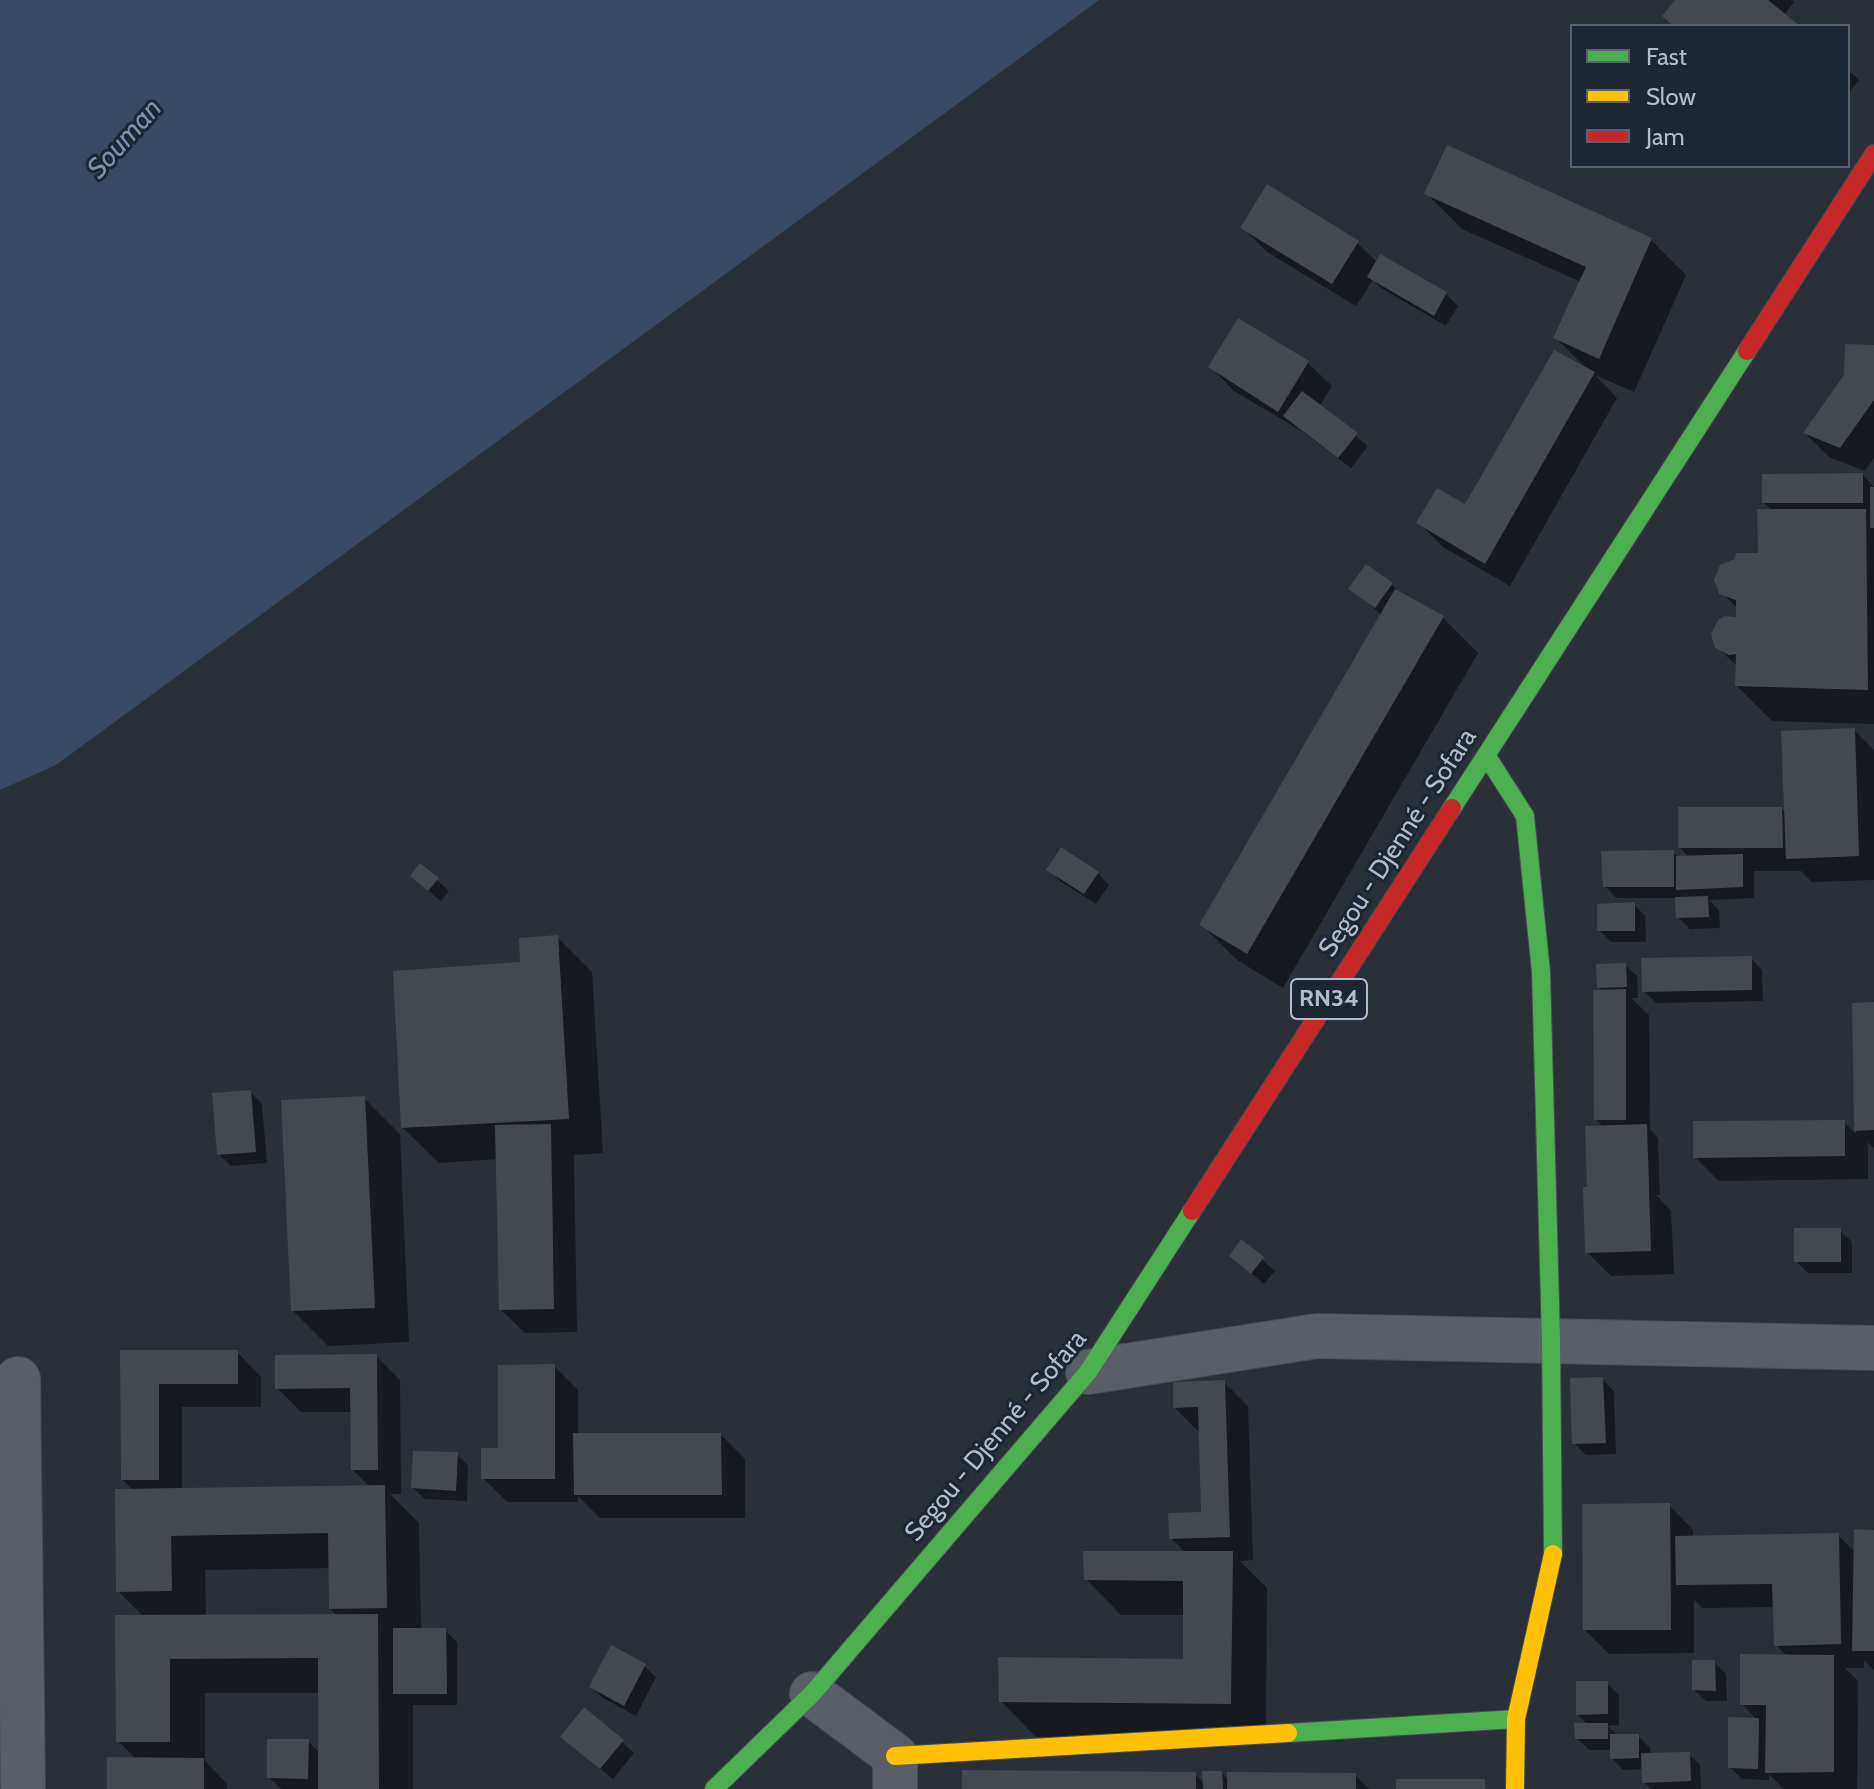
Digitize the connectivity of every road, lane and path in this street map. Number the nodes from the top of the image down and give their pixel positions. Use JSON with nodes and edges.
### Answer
{"nodes":[{"id":1,"x":1874,"y":154,"type":"edge"},
{"id":2,"x":1486,"y":755,"type":"junction"},
{"id":3,"x":1551,"y":1340,"type":"junction"},
{"id":4,"x":1874,"y":1348,"type":"edge"},
{"id":5,"x":1088,"y":1372,"type":"junction"},
{"id":6,"x":18,"y":1379,"type":"dead end"},
{"id":7,"x":812,"y":1694,"type":"junction"},
{"id":8,"x":1516,"y":1719,"type":"junction"},
{"id":9,"x":895,"y":1773,"type":"edge"},
{"id":10,"x":23,"y":1789,"type":"edge"},
{"id":11,"x":714,"y":1789,"type":"edge"},
{"id":12,"x":1515,"y":1789,"type":"edge"}],
"edges":[{"from":1,"to":2,"type":"main road","name":"Segou - Djenné - Sofara","number":"RN34"},
{"from":2,"to":3,"type":"main road"},
{"from":2,"to":5,"type":"main road","name":"Segou - Djenné - Sofara","number":"RN34"},
{"from":3,"to":4,"type":"street"},
{"from":3,"to":5,"type":"street"},
{"from":3,"to":8,"type":"main road"},
{"from":5,"to":7,"type":"main road","name":"Segou - Djenné - Sofara","number":"RN34"},
{"from":6,"to":10,"type":"street"},
{"from":7,"to":9,"type":"street"},
{"from":7,"to":11,"type":"main road","name":"Segou - Djenné - Sofara","number":"RN34"},
{"from":8,"to":9,"type":"main road"},
{"from":8,"to":12,"type":"main road"}]}
